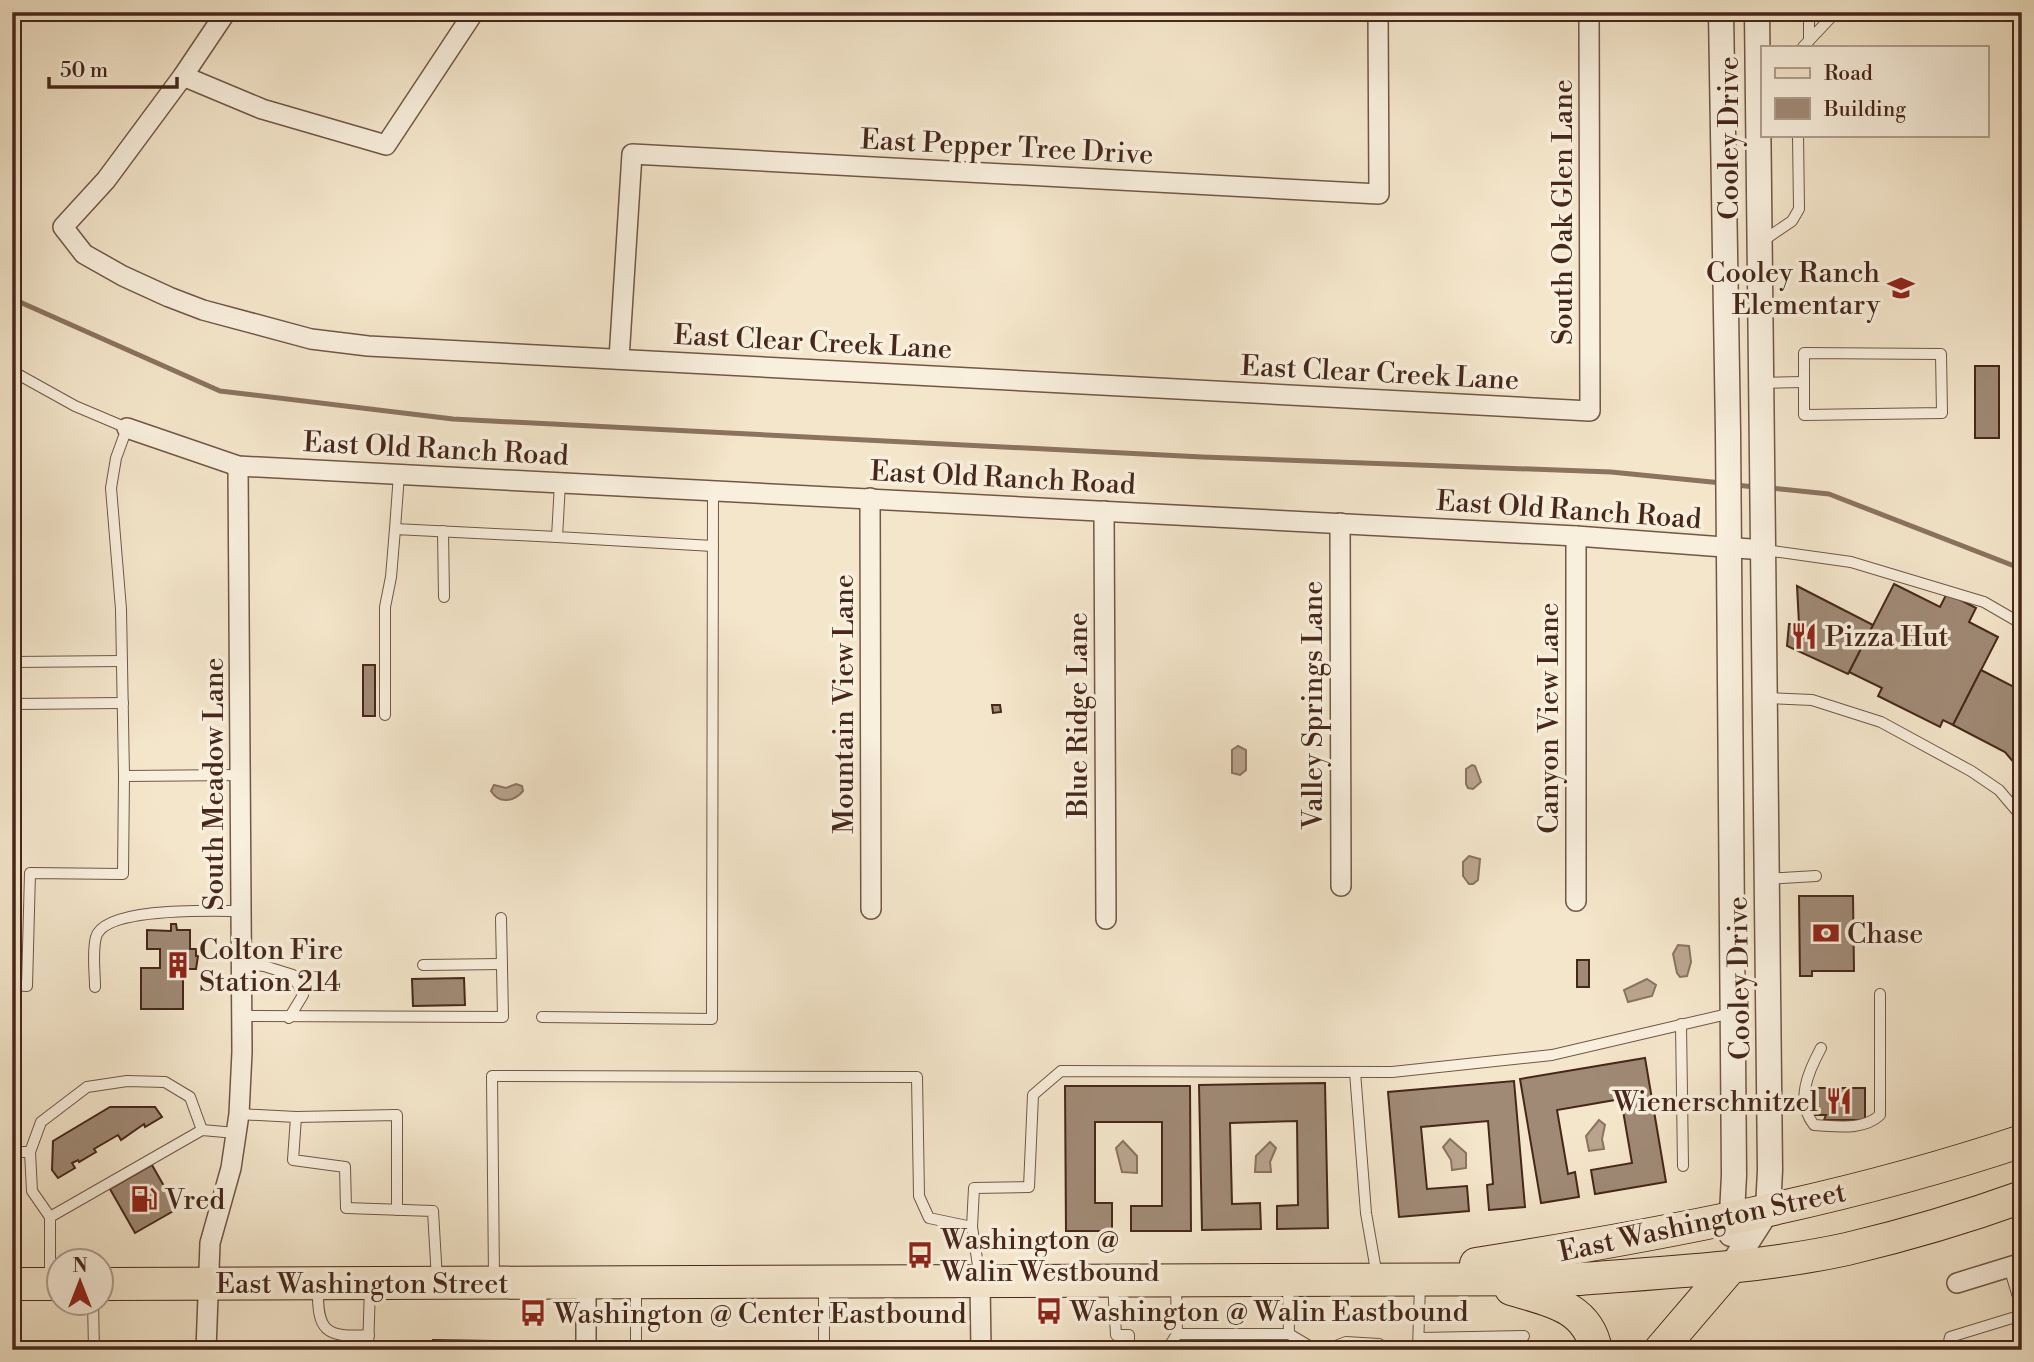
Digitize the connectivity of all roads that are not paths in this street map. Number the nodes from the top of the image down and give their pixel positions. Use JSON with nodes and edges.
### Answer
{"nodes":[{"id":1,"x":226,"y":12,"type":"edge"},
{"id":2,"x":474,"y":12,"type":"edge"},
{"id":3,"x":1378,"y":12,"type":"edge"},
{"id":4,"x":1589,"y":12,"type":"edge"},
{"id":5,"x":1721,"y":12,"type":"edge"},
{"id":6,"x":1757,"y":12,"type":"edge"},
{"id":7,"x":1809,"y":12,"type":"edge"},
{"id":8,"x":1836,"y":12,"type":"edge"},
{"id":9,"x":1806,"y":44,"type":"edge"},
{"id":10,"x":1760,"y":63,"type":"edge"},
{"id":11,"x":183,"y":76,"type":"junction"},
{"id":12,"x":1798,"y":136,"type":"edge"},
{"id":13,"x":1758,"y":244,"type":"junction"},
{"id":14,"x":619,"y":359,"type":"junction"},
{"id":15,"x":12,"y":371,"type":"edge"},
{"id":16,"x":1804,"y":382,"type":"junction"},
{"id":17,"x":1727,"y":383,"type":"junction"},
{"id":18,"x":1760,"y":383,"type":"junction"},
{"id":19,"x":1590,"y":411,"type":"joint"},
{"id":20,"x":127,"y":428,"type":"junction"},
{"id":21,"x":238,"y":466,"type":"junction"},
{"id":22,"x":399,"y":474,"type":"junction"},
{"id":23,"x":560,"y":483,"type":"junction"},
{"id":24,"x":713,"y":490,"type":"junction"},
{"id":25,"x":870,"y":498,"type":"junction"},
{"id":26,"x":1104,"y":511,"type":"junction"},
{"id":27,"x":1340,"y":523,"type":"junction"},
{"id":28,"x":395,"y":529,"type":"junction"},
{"id":29,"x":443,"y":531,"type":"junction"},
{"id":30,"x":1576,"y":536,"type":"junction"},
{"id":31,"x":557,"y":537,"type":"junction"},
{"id":32,"x":713,"y":546,"type":"junction"},
{"id":33,"x":1728,"y":547,"type":"junction"},
{"id":34,"x":1764,"y":550,"type":"junction"},
{"id":35,"x":444,"y":597,"type":"dead end"},
{"id":36,"x":2022,"y":624,"type":"edge"},
{"id":37,"x":14,"y":662,"type":"dead end"},
{"id":38,"x":122,"y":662,"type":"junction"},
{"id":39,"x":1763,"y":698,"type":"junction"},
{"id":40,"x":1729,"y":699,"type":"junction"},
{"id":41,"x":123,"y":703,"type":"junction"},
{"id":42,"x":15,"y":704,"type":"dead end"},
{"id":43,"x":385,"y":715,"type":"dead end"},
{"id":44,"x":240,"y":775,"type":"junction"},
{"id":45,"x":124,"y":776,"type":"junction"},
{"id":46,"x":2022,"y":817,"type":"edge"},
{"id":47,"x":1816,"y":876,"type":"dead end"},
{"id":48,"x":1732,"y":879,"type":"junction"},
{"id":49,"x":1766,"y":879,"type":"junction"},
{"id":50,"x":1341,"y":886,"type":"dead end"},
{"id":51,"x":1577,"y":901,"type":"dead end"},
{"id":52,"x":871,"y":909,"type":"dead end"},
{"id":53,"x":242,"y":911,"type":"junction"},
{"id":54,"x":501,"y":918,"type":"dead end"},
{"id":55,"x":1106,"y":919,"type":"dead end"},
{"id":56,"x":242,"y":963,"type":"junction"},
{"id":57,"x":502,"y":964,"type":"junction"},
{"id":58,"x":423,"y":965,"type":"dead end"},
{"id":59,"x":12,"y":985,"type":"edge"},
{"id":60,"x":95,"y":986,"type":"dead end"},
{"id":61,"x":1880,"y":994,"type":"dead end"},
{"id":62,"x":1733,"y":1013,"type":"junction"},
{"id":63,"x":242,"y":1016,"type":"junction"},
{"id":64,"x":542,"y":1017,"type":"dead end"},
{"id":65,"x":289,"y":1018,"type":"junction"},
{"id":66,"x":1681,"y":1024,"type":"junction"},
{"id":67,"x":1821,"y":1048,"type":"dead end"},
{"id":68,"x":1355,"y":1072,"type":"junction"},
{"id":69,"x":296,"y":1117,"type":"junction"},
{"id":70,"x":237,"y":1123,"type":"junction"},
{"id":71,"x":202,"y":1130,"type":"junction"},
{"id":72,"x":2022,"y":1141,"type":"edge"},
{"id":73,"x":12,"y":1152,"type":"edge"},
{"id":74,"x":30,"y":1152,"type":"junction"},
{"id":75,"x":1683,"y":1166,"type":"dead end"},
{"id":76,"x":2022,"y":1197,"type":"edge"},
{"id":77,"x":1768,"y":1209,"type":"junction"},
{"id":78,"x":397,"y":1210,"type":"junction"},
{"id":79,"x":50,"y":1217,"type":"junction"},
{"id":80,"x":1731,"y":1217,"type":"junction"},
{"id":81,"x":972,"y":1227,"type":"junction"},
{"id":82,"x":52,"y":1246,"type":"edge"},
{"id":83,"x":2016,"y":1265,"type":"edge"},
{"id":84,"x":1731,"y":1266,"type":"junction"},
{"id":85,"x":1113,"y":1280,"type":"junction"},
{"id":86,"x":1175,"y":1280,"type":"junction"},
{"id":87,"x":1287,"y":1280,"type":"junction"},
{"id":88,"x":1378,"y":1280,"type":"junction"},
{"id":89,"x":1420,"y":1280,"type":"junction"},
{"id":90,"x":1480,"y":1280,"type":"junction"},
{"id":91,"x":824,"y":1281,"type":"junction"},
{"id":92,"x":980,"y":1281,"type":"junction"},
{"id":93,"x":495,"y":1282,"type":"junction"},
{"id":94,"x":586,"y":1282,"type":"junction"},
{"id":95,"x":635,"y":1282,"type":"junction"},
{"id":96,"x":318,"y":1283,"type":"junction"},
{"id":97,"x":370,"y":1283,"type":"junction"},
{"id":98,"x":437,"y":1283,"type":"junction"},
{"id":99,"x":1957,"y":1283,"type":"dead end"},
{"id":100,"x":12,"y":1284,"type":"edge"},
{"id":101,"x":46,"y":1284,"type":"edge"},
{"id":102,"x":116,"y":1284,"type":"edge"},
{"id":103,"x":208,"y":1284,"type":"junction"},
{"id":104,"x":12,"y":1308,"type":"edge"},
{"id":105,"x":2022,"y":1312,"type":"edge"},
{"id":106,"x":93,"y":1316,"type":"edge"},
{"id":107,"x":1177,"y":1334,"type":"junction"},
{"id":108,"x":1289,"y":1334,"type":"junction"},
{"id":109,"x":369,"y":1335,"type":"junction"},
{"id":110,"x":1524,"y":1336,"type":"dead end"},
{"id":111,"x":1419,"y":1338,"type":"junction"},
{"id":112,"x":1346,"y":1346,"type":"edge"},
{"id":113,"x":13,"y":1350,"type":"edge"},
{"id":114,"x":94,"y":1350,"type":"edge"},
{"id":115,"x":206,"y":1350,"type":"edge"},
{"id":116,"x":368,"y":1350,"type":"edge"},
{"id":117,"x":586,"y":1350,"type":"edge"},
{"id":118,"x":636,"y":1350,"type":"edge"},
{"id":119,"x":824,"y":1350,"type":"edge"},
{"id":120,"x":981,"y":1350,"type":"edge"},
{"id":121,"x":1129,"y":1350,"type":"edge"},
{"id":122,"x":1167,"y":1350,"type":"edge"},
{"id":123,"x":1316,"y":1350,"type":"edge"},
{"id":124,"x":1325,"y":1350,"type":"edge"},
{"id":125,"x":1380,"y":1350,"type":"edge"},
{"id":126,"x":1419,"y":1350,"type":"edge"},
{"id":127,"x":1596,"y":1350,"type":"edge"},
{"id":128,"x":1660,"y":1350,"type":"edge"},
{"id":129,"x":1947,"y":1350,"type":"edge"}],
"edges":[{"from":1,"to":11,"type":"street"},
{"from":2,"to":11,"type":"street"},
{"from":3,"to":14,"type":"street","name":"East Pepper Tree Drive"},
{"from":4,"to":19,"type":"street","name":"South Oak Glen Lane"},
{"from":5,"to":17,"type":"street","name":"Cooley Drive"},
{"from":6,"to":10,"type":"street","name":"Cooley Drive"},
{"from":7,"to":9,"type":"lane"},
{"from":8,"to":9,"type":"lane"},
{"from":10,"to":13,"type":"street","name":"Cooley Drive"},
{"from":11,"to":14,"type":"street","name":"East Clear Creek Lane"},
{"from":12,"to":13,"type":"lane"},
{"from":13,"to":18,"type":"street","name":"Cooley Drive"},
{"from":14,"to":19,"type":"street","name":"East Clear Creek Lane"},
{"from":15,"to":20,"type":"lane"},
{"from":16,"to":16,"type":"lane"},
{"from":16,"to":18,"type":"lane"},
{"from":17,"to":18,"type":"street"},
{"from":17,"to":33,"type":"street","name":"Cooley Drive"},
{"from":18,"to":34,"type":"street","name":"Cooley Drive"},
{"from":20,"to":21,"type":"street","name":"East Old Ranch Road"},
{"from":20,"to":38,"type":"lane"},
{"from":21,"to":22,"type":"street","name":"East Old Ranch Road"},
{"from":21,"to":44,"type":"street","name":"South Meadow Lane"},
{"from":22,"to":23,"type":"street","name":"East Old Ranch Road"},
{"from":22,"to":28,"type":"lane"},
{"from":23,"to":24,"type":"street","name":"East Old Ranch Road"},
{"from":23,"to":31,"type":"lane"},
{"from":24,"to":25,"type":"street","name":"East Old Ranch Road"},
{"from":24,"to":32,"type":"lane"},
{"from":25,"to":26,"type":"street","name":"East Old Ranch Road"},
{"from":25,"to":52,"type":"street","name":"Mountain View Lane"},
{"from":26,"to":27,"type":"street","name":"East Old Ranch Road"},
{"from":26,"to":55,"type":"street","name":"Blue Ridge Lane"},
{"from":27,"to":30,"type":"street","name":"East Old Ranch Road"},
{"from":27,"to":50,"type":"street","name":"Valley Springs Lane"},
{"from":28,"to":29,"type":"lane"},
{"from":28,"to":43,"type":"lane"},
{"from":29,"to":31,"type":"lane"},
{"from":29,"to":35,"type":"lane"},
{"from":30,"to":33,"type":"street","name":"East Old Ranch Road"},
{"from":30,"to":51,"type":"street","name":"Canyon View Lane"},
{"from":31,"to":32,"type":"lane"},
{"from":32,"to":64,"type":"lane"},
{"from":33,"to":34,"type":"street","name":"East Old Ranch Road"},
{"from":33,"to":40,"type":"street","name":"Cooley Drive"},
{"from":34,"to":36,"type":"lane"},
{"from":34,"to":39,"type":"street","name":"Cooley Drive"},
{"from":37,"to":38,"type":"lane"},
{"from":38,"to":41,"type":"lane"},
{"from":39,"to":40,"type":"street"},
{"from":39,"to":46,"type":"lane"},
{"from":39,"to":49,"type":"street","name":"Cooley Drive"},
{"from":40,"to":48,"type":"street","name":"Cooley Drive"},
{"from":41,"to":42,"type":"lane"},
{"from":41,"to":45,"type":"lane"},
{"from":44,"to":45,"type":"lane"},
{"from":44,"to":53,"type":"street","name":"South Meadow Lane"},
{"from":45,"to":59,"type":"lane"},
{"from":47,"to":49,"type":"lane"},
{"from":48,"to":49,"type":"street"},
{"from":48,"to":62,"type":"street","name":"Cooley Drive"},
{"from":49,"to":77,"type":"street","name":"Cooley Drive"},
{"from":53,"to":56,"type":"street","name":"South Meadow Lane"},
{"from":53,"to":60,"type":"lane"},
{"from":54,"to":57,"type":"lane"},
{"from":56,"to":63,"type":"street","name":"South Meadow Lane"},
{"from":56,"to":65,"type":"lane"},
{"from":57,"to":58,"type":"lane"},
{"from":57,"to":65,"type":"lane"},
{"from":61,"to":67,"type":"lane"},
{"from":62,"to":66,"type":"lane"},
{"from":62,"to":80,"type":"street","name":"Cooley Drive"},
{"from":63,"to":65,"type":"lane"},
{"from":63,"to":70,"type":"street","name":"South Meadow Lane"},
{"from":66,"to":68,"type":"lane"},
{"from":66,"to":75,"type":"lane"},
{"from":68,"to":81,"type":"lane"},
{"from":68,"to":88,"type":"lane"},
{"from":69,"to":70,"type":"lane"},
{"from":69,"to":78,"type":"lane"},
{"from":69,"to":78,"type":"lane"},
{"from":70,"to":71,"type":"lane"},
{"from":70,"to":103,"type":"street","name":"South Meadow Lane"},
{"from":71,"to":74,"type":"lane"},
{"from":71,"to":79,"type":"lane"},
{"from":72,"to":77,"type":"main road","name":"East Washington Street"},
{"from":73,"to":74,"type":"lane"},
{"from":74,"to":79,"type":"lane"},
{"from":76,"to":84,"type":"main road","name":"East Washington Street"},
{"from":77,"to":80,"type":"main road","name":"East Washington Street"},
{"from":77,"to":84,"type":"street"},
{"from":78,"to":98,"type":"lane"},
{"from":79,"to":82,"type":"lane"},
{"from":80,"to":84,"type":"street","name":"Cooley Drive"},
{"from":80,"to":88,"type":"main road","name":"East Washington Street"},
{"from":81,"to":92,"type":"lane"},
{"from":81,"to":93,"type":"lane"},
{"from":83,"to":99,"type":"street"},
{"from":83,"to":105,"type":"lane"},
{"from":84,"to":90,"type":"main road","name":"East Washington Street"},
{"from":84,"to":128,"type":"main road"},
{"from":85,"to":86,"type":"main road","name":"East Washington Street"},
{"from":85,"to":92,"type":"main road","name":"East Washington Street"},
{"from":85,"to":121,"type":"lane"},
{"from":86,"to":87,"type":"main road","name":"East Washington Street"},
{"from":86,"to":107,"type":"lane"},
{"from":87,"to":88,"type":"main road","name":"East Washington Street"},
{"from":87,"to":108,"type":"lane"},
{"from":88,"to":89,"type":"main road","name":"East Washington Street"},
{"from":89,"to":90,"type":"main road","name":"East Washington Street"},
{"from":89,"to":111,"type":"lane"},
{"from":90,"to":127,"type":"main road"},
{"from":91,"to":92,"type":"main road","name":"East Washington Street"},
{"from":91,"to":95,"type":"main road","name":"East Washington Street"},
{"from":91,"to":119,"type":"lane"},
{"from":92,"to":120,"type":"street"},
{"from":93,"to":94,"type":"main road","name":"East Washington Street"},
{"from":93,"to":98,"type":"main road","name":"East Washington Street"},
{"from":94,"to":95,"type":"main road","name":"East Washington Street"},
{"from":94,"to":117,"type":"street"},
{"from":95,"to":118,"type":"lane"},
{"from":96,"to":97,"type":"main road","name":"East Washington Street"},
{"from":96,"to":103,"type":"main road","name":"East Washington Street"},
{"from":96,"to":109,"type":"lane"},
{"from":97,"to":98,"type":"main road","name":"East Washington Street"},
{"from":97,"to":109,"type":"lane"},
{"from":100,"to":101,"type":"main road"},
{"from":102,"to":103,"type":"main road","name":"East Washington Street"},
{"from":103,"to":115,"type":"street","name":"South Meadow Lane"},
{"from":104,"to":113,"type":"lane"},
{"from":105,"to":129,"type":"lane"},
{"from":106,"to":114,"type":"lane"},
{"from":107,"to":108,"type":"lane"},
{"from":107,"to":122,"type":"lane"},
{"from":108,"to":123,"type":"lane"},
{"from":109,"to":116,"type":"lane"},
{"from":110,"to":111,"type":"lane"},
{"from":111,"to":126,"type":"lane"},
{"from":112,"to":124,"type":"lane"},
{"from":112,"to":125,"type":"lane"}]}
